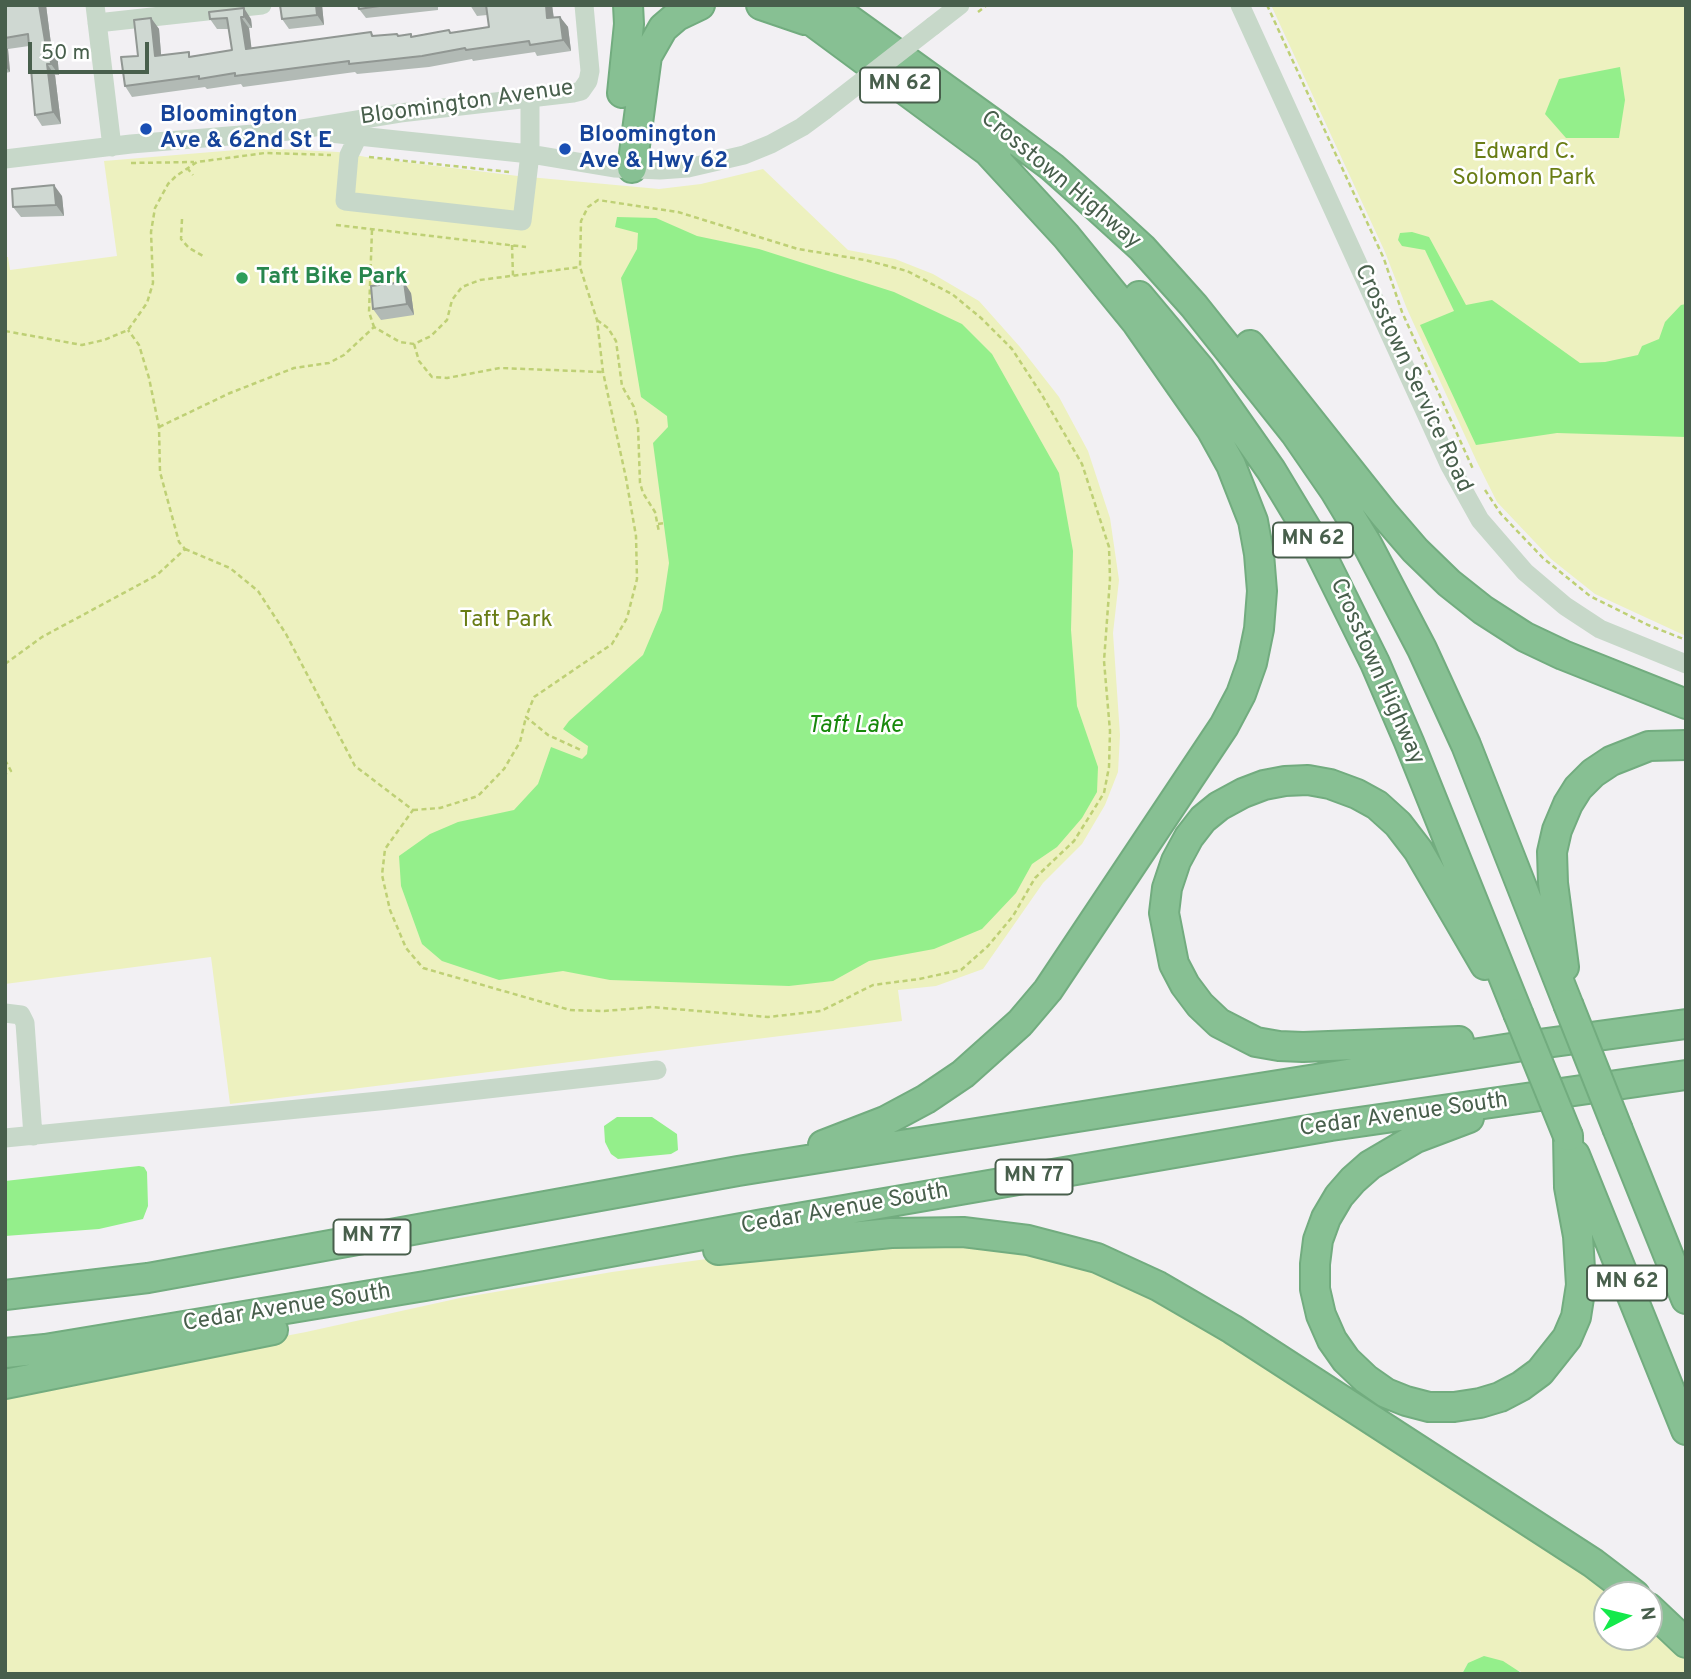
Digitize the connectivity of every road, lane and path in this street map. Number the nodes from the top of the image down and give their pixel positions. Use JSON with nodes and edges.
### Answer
{"nodes":[{"id":1,"x":262,"y":5,"type":"edge"},
{"id":2,"x":584,"y":5,"type":"edge"},
{"id":3,"x":628,"y":5,"type":"edge"},
{"id":4,"x":700,"y":5,"type":"edge"},
{"id":5,"x":761,"y":5,"type":"edge"},
{"id":6,"x":790,"y":5,"type":"edge"},
{"id":7,"x":960,"y":5,"type":"edge"},
{"id":8,"x":1240,"y":5,"type":"edge"},
{"id":9,"x":1267,"y":5,"type":"edge"},
{"id":10,"x":96,"y":14,"type":"edge"},
{"id":11,"x":823,"y":14,"type":"edge"},
{"id":12,"x":530,"y":99,"type":"junction"},
{"id":13,"x":290,"y":131,"type":"junction"},
{"id":14,"x":359,"y":134,"type":"junction"},
{"id":15,"x":112,"y":147,"type":"junction"},
{"id":16,"x":984,"y":147,"type":"junction"},
{"id":17,"x":349,"y":155,"type":"junction"},
{"id":18,"x":5,"y":159,"type":"edge"},
{"id":19,"x":197,"y":162,"type":"junction"},
{"id":20,"x":123,"y":164,"type":"dead end"},
{"id":21,"x":529,"y":164,"type":"junction"},
{"id":22,"x":187,"y":168,"type":"junction"},
{"id":23,"x":623,"y":168,"type":"junction"},
{"id":24,"x":193,"y":175,"type":"dead end"},
{"id":25,"x":181,"y":219,"type":"dead end"},
{"id":26,"x":336,"y":225,"type":"dead end"},
{"id":27,"x":372,"y":230,"type":"junction"},
{"id":28,"x":512,"y":246,"type":"junction"},
{"id":29,"x":526,"y":247,"type":"dead end"},
{"id":30,"x":1142,"y":248,"type":"junction"},
{"id":31,"x":203,"y":256,"type":"dead end"},
{"id":32,"x":580,"y":267,"type":"junction"},
{"id":33,"x":513,"y":276,"type":"junction"},
{"id":34,"x":597,"y":320,"type":"junction"},
{"id":35,"x":374,"y":327,"type":"junction"},
{"id":36,"x":128,"y":330,"type":"junction"},
{"id":37,"x":5,"y":331,"type":"edge"},
{"id":38,"x":414,"y":344,"type":"junction"},
{"id":39,"x":603,"y":372,"type":"junction"},
{"id":40,"x":159,"y":427,"type":"junction"},
{"id":41,"x":665,"y":523,"type":"dead end"},
{"id":42,"x":657,"y":524,"type":"junction"},
{"id":43,"x":659,"y":533,"type":"dead end"},
{"id":44,"x":185,"y":549,"type":"junction"},
{"id":45,"x":1686,"y":640,"type":"edge"},
{"id":46,"x":5,"y":664,"type":"edge"},
{"id":47,"x":1686,"y":664,"type":"edge"},
{"id":48,"x":1686,"y":704,"type":"edge"},
{"id":49,"x":526,"y":717,"type":"junction"},
{"id":50,"x":1686,"y":745,"type":"edge"},
{"id":51,"x":583,"y":751,"type":"dead end"},
{"id":52,"x":5,"y":760,"type":"edge"},
{"id":53,"x":5,"y":774,"type":"edge"},
{"id":54,"x":413,"y":810,"type":"junction"},
{"id":55,"x":1568,"y":1004,"type":"junction"},
{"id":56,"x":1686,"y":1007,"type":"edge"},
{"id":57,"x":5,"y":1013,"type":"edge"},
{"id":58,"x":1518,"y":1013,"type":"junction"},
{"id":59,"x":1686,"y":1024,"type":"edge"},
{"id":60,"x":1615,"y":1032,"type":"junction"},
{"id":61,"x":1522,"y":1047,"type":"junction"},
{"id":62,"x":657,"y":1070,"type":"dead end"},
{"id":63,"x":1686,"y":1075,"type":"edge"},
{"id":64,"x":1538,"y":1096,"type":"junction"},
{"id":65,"x":1618,"y":1130,"type":"junction"},
{"id":66,"x":33,"y":1136,"type":"junction"},
{"id":67,"x":1568,"y":1136,"type":"junction"},
{"id":68,"x":5,"y":1138,"type":"edge"},
{"id":69,"x":738,"y":1171,"type":"junction"},
{"id":70,"x":1686,"y":1252,"type":"edge"},
{"id":71,"x":541,"y":1265,"type":"junction"},
{"id":72,"x":425,"y":1286,"type":"junction"},
{"id":73,"x":5,"y":1294,"type":"edge"},
{"id":74,"x":1686,"y":1299,"type":"edge"},
{"id":75,"x":5,"y":1353,"type":"edge"},
{"id":76,"x":5,"y":1384,"type":"edge"},
{"id":77,"x":1686,"y":1430,"type":"edge"},
{"id":78,"x":1616,"y":1581,"type":"edge"},
{"id":79,"x":1663,"y":1621,"type":"edge"},
{"id":80,"x":1686,"y":1643,"type":"edge"}],
"edges":[{"from":1,"to":10,"type":"street"},
{"from":2,"to":12,"type":"street","name":"Bloomington Avenue"},
{"from":3,"to":23,"type":"highway"},
{"from":4,"to":23,"type":"highway"},
{"from":5,"to":11,"type":"highway"},
{"from":6,"to":11,"type":"highway","name":"Crosstown Highway","number":"MN 62"},
{"from":7,"to":23,"type":"street","name":"Bloomington Avenue","bridge":true},
{"from":8,"to":47,"type":"street","name":"Crosstown Service Road"},
{"from":9,"to":45,"type":"path"},
{"from":10,"to":15,"type":"street"},
{"from":11,"to":16,"type":"highway","name":"Crosstown Highway","number":"MN 62"},
{"from":11,"to":30,"type":"highway","name":"Crosstown Highway","number":"MN 62"},
{"from":12,"to":13,"type":"street","name":"Bloomington Avenue"},
{"from":12,"to":21,"type":"street"},
{"from":13,"to":14,"type":"street","name":"Bloomington Avenue"},
{"from":13,"to":15,"type":"street","name":"Bloomington Avenue"},
{"from":14,"to":17,"type":"street"},
{"from":14,"to":21,"type":"street","name":"Bloomington Avenue"},
{"from":15,"to":18,"type":"street","name":"Bloomington Avenue"},
{"from":16,"to":58,"type":"highway","name":"Crosstown Highway","number":"MN 62"},
{"from":16,"to":69,"type":"highway"},
{"from":17,"to":19,"type":"path"},
{"from":17,"to":21,"type":"path"},
{"from":17,"to":21,"type":"street"},
{"from":19,"to":20,"type":"path"},
{"from":19,"to":22,"type":"path"},
{"from":21,"to":23,"type":"street","name":"Bloomington Avenue"},
{"from":22,"to":24,"type":"path"},
{"from":22,"to":36,"type":"path"},
{"from":25,"to":31,"type":"path"},
{"from":26,"to":27,"type":"path"},
{"from":27,"to":28,"type":"path"},
{"from":27,"to":35,"type":"path"},
{"from":28,"to":29,"type":"path"},
{"from":28,"to":33,"type":"path"},
{"from":30,"to":48,"type":"highway"},
{"from":30,"to":55,"type":"highway","name":"Crosstown Highway","number":"MN 62"},
{"from":32,"to":33,"type":"path"},
{"from":32,"to":34,"type":"path"},
{"from":32,"to":54,"type":"path"},
{"from":33,"to":38,"type":"path"},
{"from":34,"to":39,"type":"path"},
{"from":34,"to":42,"type":"path"},
{"from":35,"to":38,"type":"path"},
{"from":35,"to":40,"type":"path"},
{"from":36,"to":37,"type":"path"},
{"from":36,"to":40,"type":"path"},
{"from":38,"to":39,"type":"path"},
{"from":39,"to":49,"type":"path"},
{"from":40,"to":44,"type":"path"},
{"from":41,"to":42,"type":"path"},
{"from":42,"to":43,"type":"path"},
{"from":44,"to":46,"type":"path"},
{"from":44,"to":54,"type":"path"},
{"from":49,"to":51,"type":"path"},
{"from":49,"to":54,"type":"path"},
{"from":50,"to":55,"type":"highway"},
{"from":52,"to":53,"type":"path"},
{"from":55,"to":65,"type":"highway","name":"Crosstown Highway","number":"MN 62","bridge":true},
{"from":56,"to":60,"type":"highway"},
{"from":57,"to":66,"type":"street"},
{"from":58,"to":61,"type":"highway"},
{"from":58,"to":67,"type":"highway","name":"Crosstown Highway","number":"MN 62","bridge":true},
{"from":59,"to":60,"type":"highway"},
{"from":60,"to":61,"type":"highway"},
{"from":61,"to":69,"type":"highway","number":"MN 77"},
{"from":62,"to":66,"type":"street"},
{"from":63,"to":64,"type":"highway","name":"Cedar Avenue South"},
{"from":64,"to":67,"type":"highway"},
{"from":64,"to":71,"type":"highway","name":"Cedar Avenue South","number":"MN 77"},
{"from":65,"to":70,"type":"highway"},
{"from":65,"to":74,"type":"highway","name":"Crosstown Highway","number":"MN 62"},
{"from":66,"to":68,"type":"street"},
{"from":67,"to":77,"type":"highway","name":"Crosstown Highway","number":"MN 62"},
{"from":69,"to":73,"type":"highway","number":"MN 77"},
{"from":71,"to":72,"type":"highway","name":"Cedar Avenue South","number":"MN 77"},
{"from":71,"to":78,"type":"highway"},
{"from":72,"to":75,"type":"highway","name":"Cedar Avenue South","number":"MN 77"},
{"from":72,"to":76,"type":"highway"},
{"from":79,"to":80,"type":"highway"}]}
